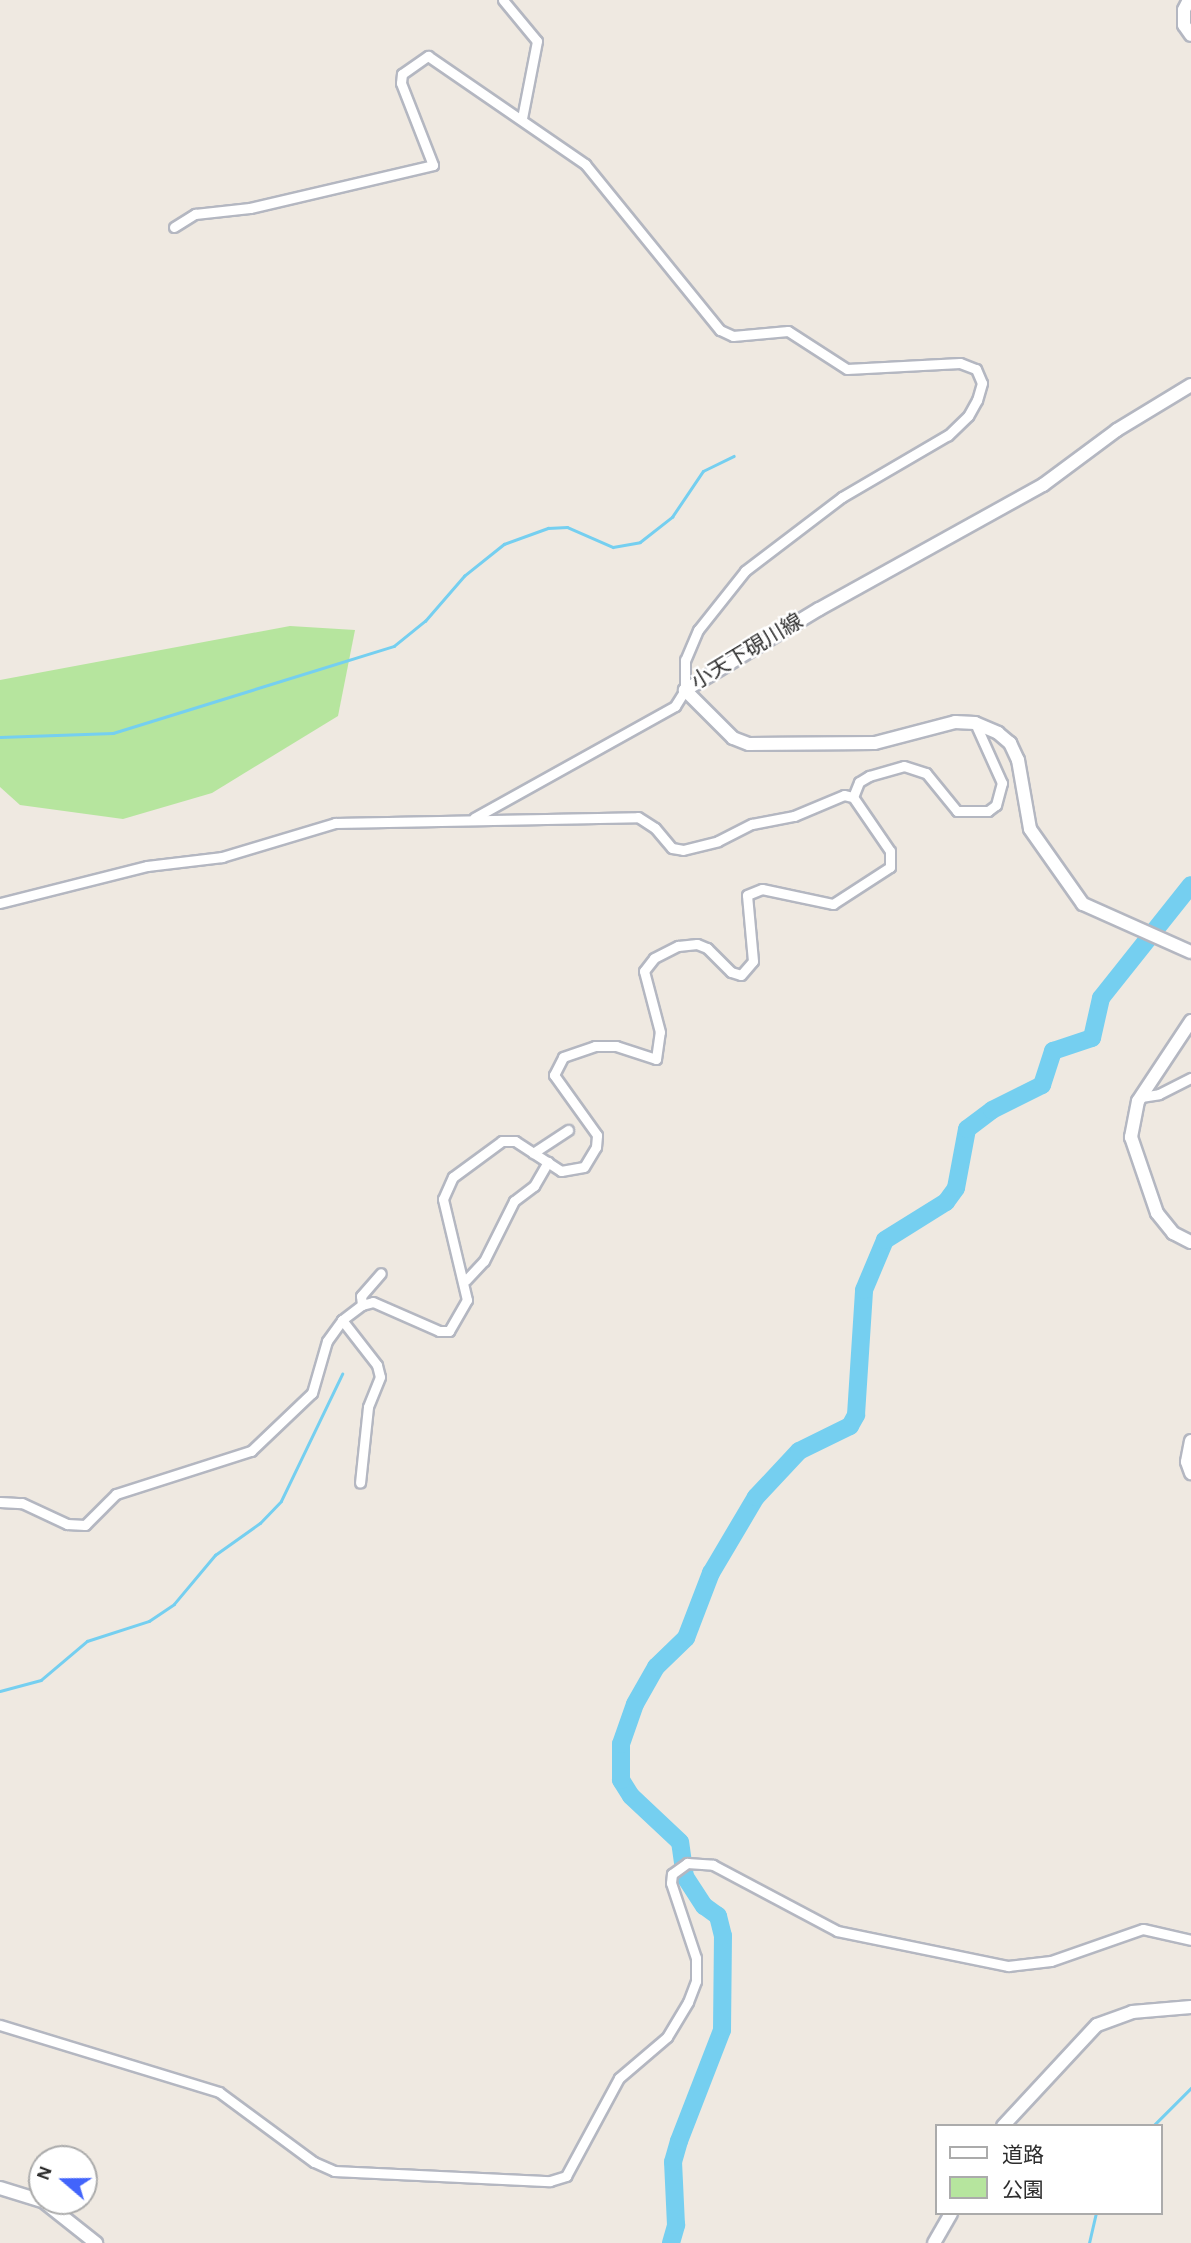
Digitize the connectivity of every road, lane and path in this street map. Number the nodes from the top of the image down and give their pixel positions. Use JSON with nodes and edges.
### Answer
{"nodes":[{"id":1,"x":503,"y":0,"type":"edge"},
{"id":2,"x":1189,"y":0,"type":"edge"},
{"id":3,"x":1191,"y":35,"type":"edge"},
{"id":4,"x":522,"y":118,"type":"junction"},
{"id":5,"x":174,"y":227,"type":"dead end"},
{"id":6,"x":1191,"y":385,"type":"edge"},
{"id":7,"x":685,"y":689,"type":"junction"},
{"id":8,"x":975,"y":723,"type":"junction"},
{"id":9,"x":853,"y":797,"type":"junction"},
{"id":10,"x":472,"y":819,"type":"junction"},
{"id":11,"x":0,"y":903,"type":"edge"},
{"id":12,"x":1191,"y":951,"type":"edge"},
{"id":13,"x":1191,"y":1021,"type":"edge"},
{"id":14,"x":1191,"y":1078,"type":"edge"},
{"id":15,"x":1141,"y":1097,"type":"junction"},
{"id":16,"x":568,"y":1130,"type":"dead end"},
{"id":17,"x":533,"y":1153,"type":"junction"},
{"id":18,"x":548,"y":1162,"type":"junction"},
{"id":19,"x":1191,"y":1242,"type":"edge"},
{"id":20,"x":381,"y":1273,"type":"dead end"},
{"id":21,"x":466,"y":1280,"type":"junction"},
{"id":22,"x":362,"y":1305,"type":"junction"},
{"id":23,"x":342,"y":1320,"type":"junction"},
{"id":24,"x":1191,"y":1441,"type":"edge"},
{"id":25,"x":1191,"y":1473,"type":"edge"},
{"id":26,"x":360,"y":1483,"type":"dead end"},
{"id":27,"x":0,"y":1502,"type":"edge"},
{"id":28,"x":1191,"y":1940,"type":"edge"},
{"id":29,"x":1191,"y":2007,"type":"edge"},
{"id":30,"x":0,"y":2025,"type":"edge"},
{"id":31,"x":1005,"y":2124,"type":"edge"},
{"id":32,"x":0,"y":2188,"type":"edge"},
{"id":33,"x":28,"y":2197,"type":"edge"},
{"id":34,"x":60,"y":2215,"type":"edge"},
{"id":35,"x":950,"y":2215,"type":"edge"},
{"id":36,"x":96,"y":2243,"type":"edge"},
{"id":37,"x":934,"y":2243,"type":"edge"}],
"edges":[{"from":1,"to":4,"type":"street"},
{"from":2,"to":3,"type":"main road"},
{"from":4,"to":5,"type":"street"},
{"from":4,"to":7,"type":"street"},
{"from":6,"to":7,"type":"main road","name":"小天下硯川線"},
{"from":7,"to":8,"type":"main road","name":"小天下硯川線"},
{"from":7,"to":10,"type":"street"},
{"from":8,"to":9,"type":"street"},
{"from":8,"to":12,"type":"main road"},
{"from":9,"to":10,"type":"street"},
{"from":9,"to":18,"type":"street"},
{"from":10,"to":11,"type":"street"},
{"from":13,"to":15,"type":"main road"},
{"from":14,"to":15,"type":"street"},
{"from":15,"to":19,"type":"main road"},
{"from":16,"to":17,"type":"street"},
{"from":17,"to":18,"type":"street"},
{"from":17,"to":21,"type":"street"},
{"from":18,"to":21,"type":"street"},
{"from":20,"to":22,"type":"street"},
{"from":21,"to":22,"type":"street"},
{"from":22,"to":23,"type":"street"},
{"from":23,"to":26,"type":"street"},
{"from":23,"to":27,"type":"street"},
{"from":24,"to":25,"type":"main road"},
{"from":28,"to":30,"type":"street"},
{"from":29,"to":31,"type":"main road"},
{"from":32,"to":33,"type":"main road"},
{"from":34,"to":36,"type":"main road"},
{"from":35,"to":37,"type":"main road"}]}
